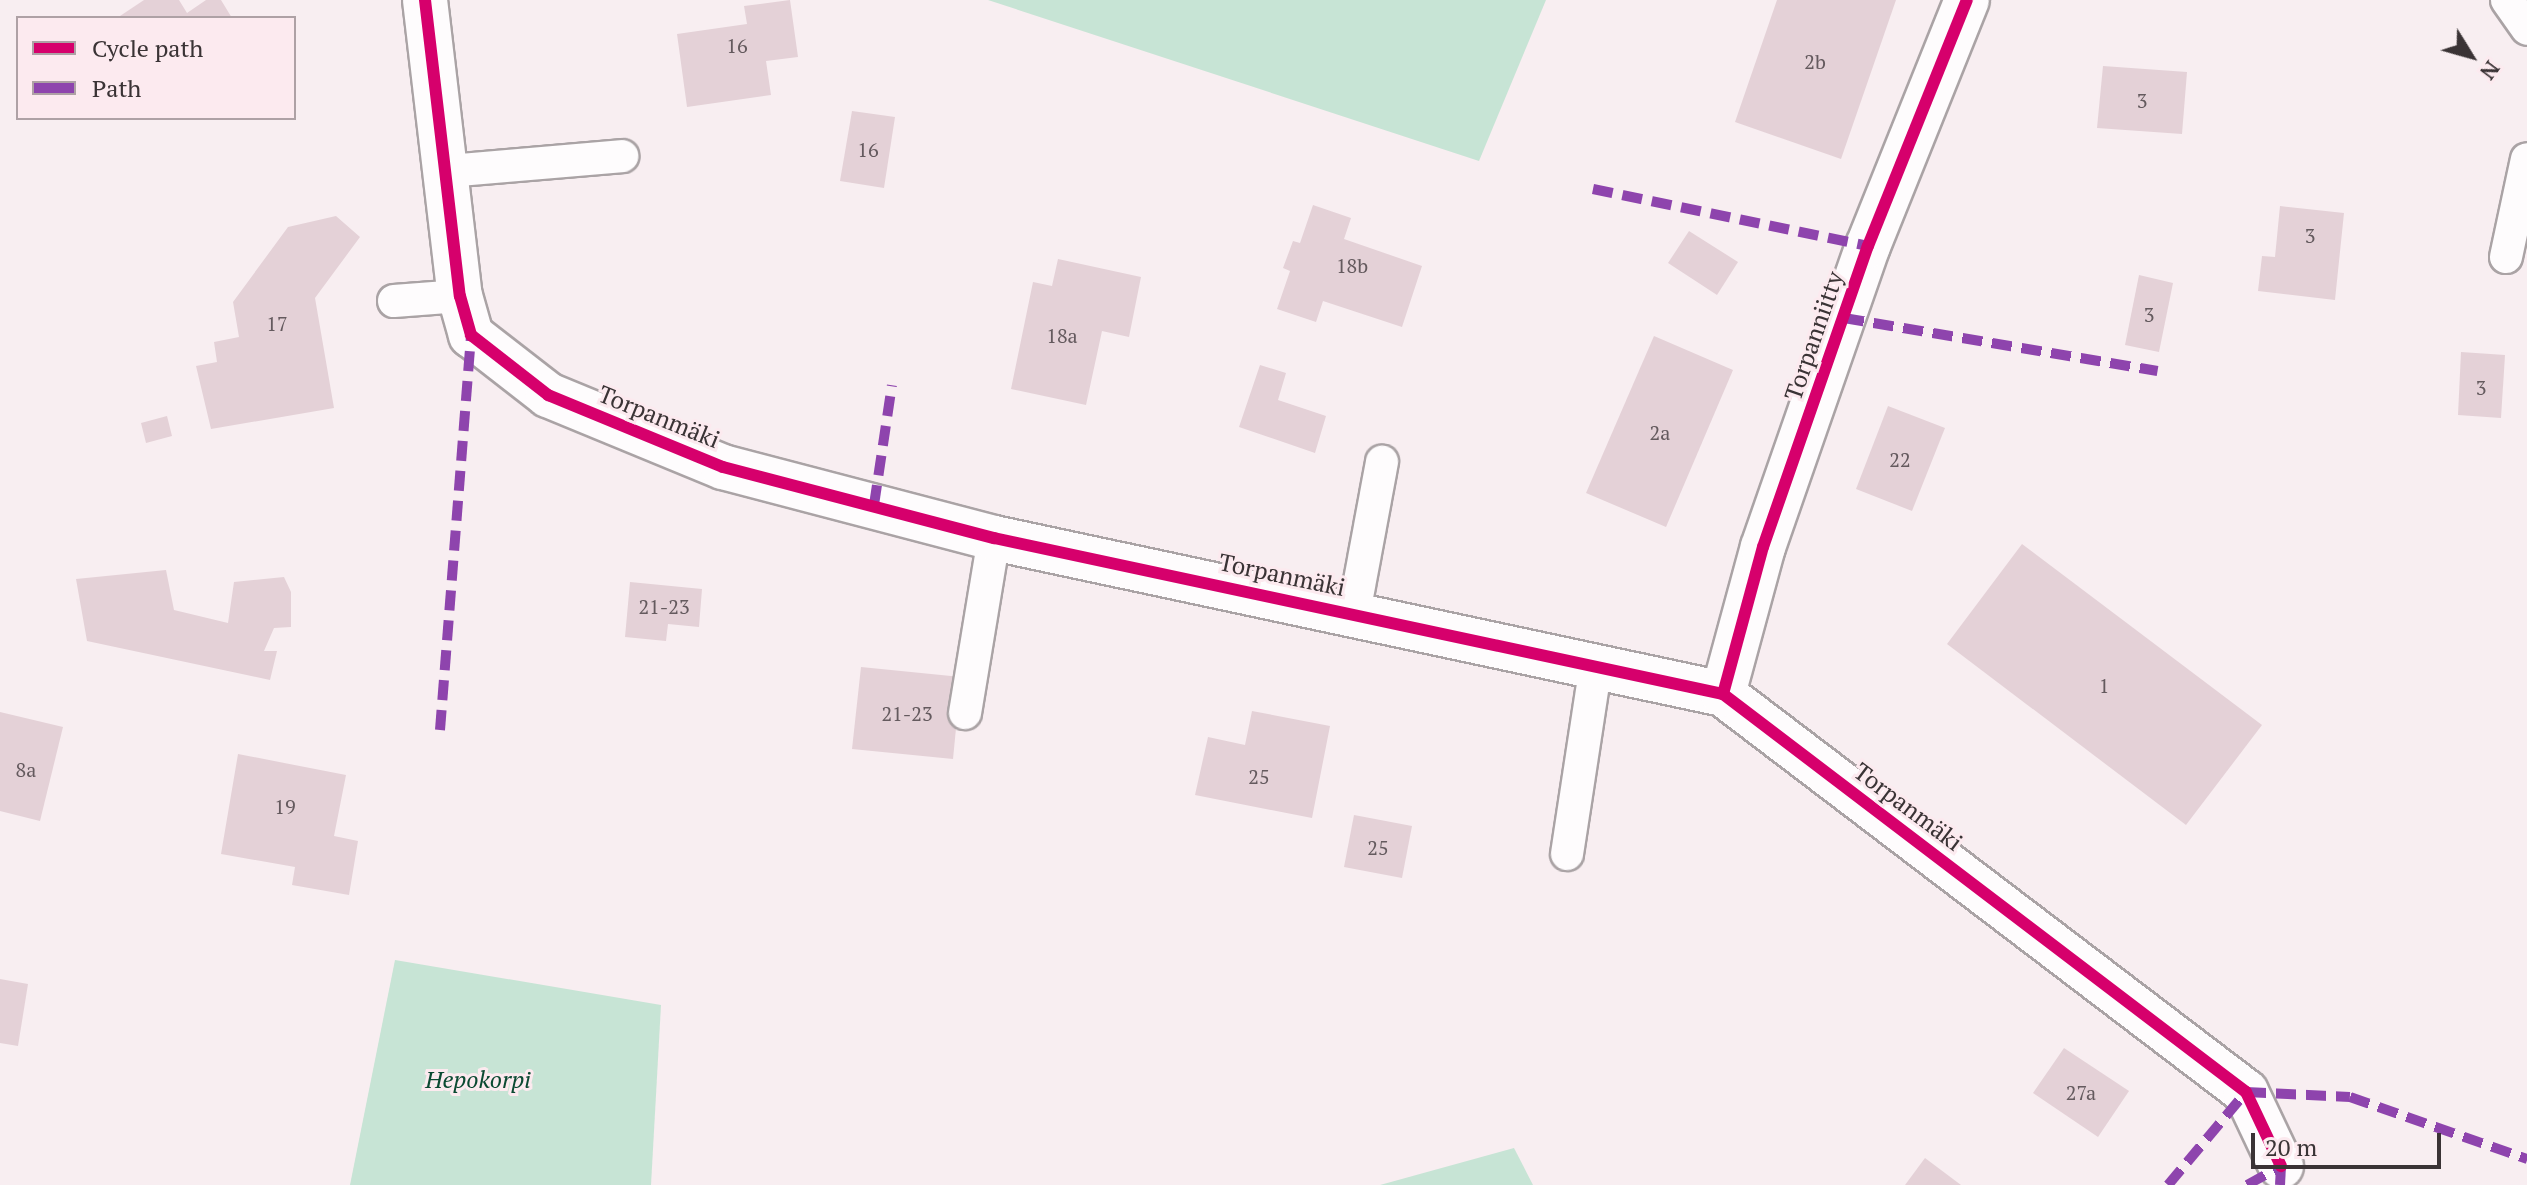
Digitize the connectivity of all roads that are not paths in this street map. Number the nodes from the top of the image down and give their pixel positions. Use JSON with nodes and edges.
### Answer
{"nodes":[{"id":1,"x":425,"y":0,"type":"edge"},
{"id":2,"x":1967,"y":0,"type":"edge"},
{"id":3,"x":2507,"y":0,"type":"edge"},
{"id":4,"x":2527,"y":29,"type":"edge"},
{"id":5,"x":622,"y":156,"type":"dead end"},
{"id":6,"x":2527,"y":159,"type":"edge"},
{"id":7,"x":448,"y":171,"type":"junction"},
{"id":8,"x":2506,"y":257,"type":"dead end"},
{"id":9,"x":460,"y":296,"type":"junction"},
{"id":10,"x":394,"y":301,"type":"dead end"},
{"id":11,"x":1382,"y":462,"type":"dead end"},
{"id":12,"x":994,"y":538,"type":"junction"},
{"id":13,"x":1354,"y":613,"type":"junction"},
{"id":14,"x":1595,"y":670,"type":"junction"},
{"id":15,"x":1723,"y":694,"type":"junction"},
{"id":16,"x":965,"y":713,"type":"dead end"},
{"id":17,"x":1567,"y":854,"type":"dead end"},
{"id":18,"x":2281,"y":1166,"type":"dead end"}],
"edges":[{"from":1,"to":7,"type":"street","name":"Torpanmäki"},
{"from":2,"to":15,"type":"street","name":"Torpanniitty"},
{"from":3,"to":4,"type":"lane"},
{"from":5,"to":7,"type":"lane"},
{"from":6,"to":8,"type":"lane"},
{"from":7,"to":9,"type":"street","name":"Torpanmäki"},
{"from":9,"to":10,"type":"lane"},
{"from":9,"to":12,"type":"street","name":"Torpanmäki"},
{"from":11,"to":13,"type":"lane"},
{"from":12,"to":13,"type":"street","name":"Torpanmäki"},
{"from":12,"to":16,"type":"lane"},
{"from":13,"to":14,"type":"street","name":"Torpanmäki"},
{"from":14,"to":15,"type":"street","name":"Torpanmäki"},
{"from":14,"to":17,"type":"lane"},
{"from":15,"to":18,"type":"street","name":"Torpanmäki"}]}
